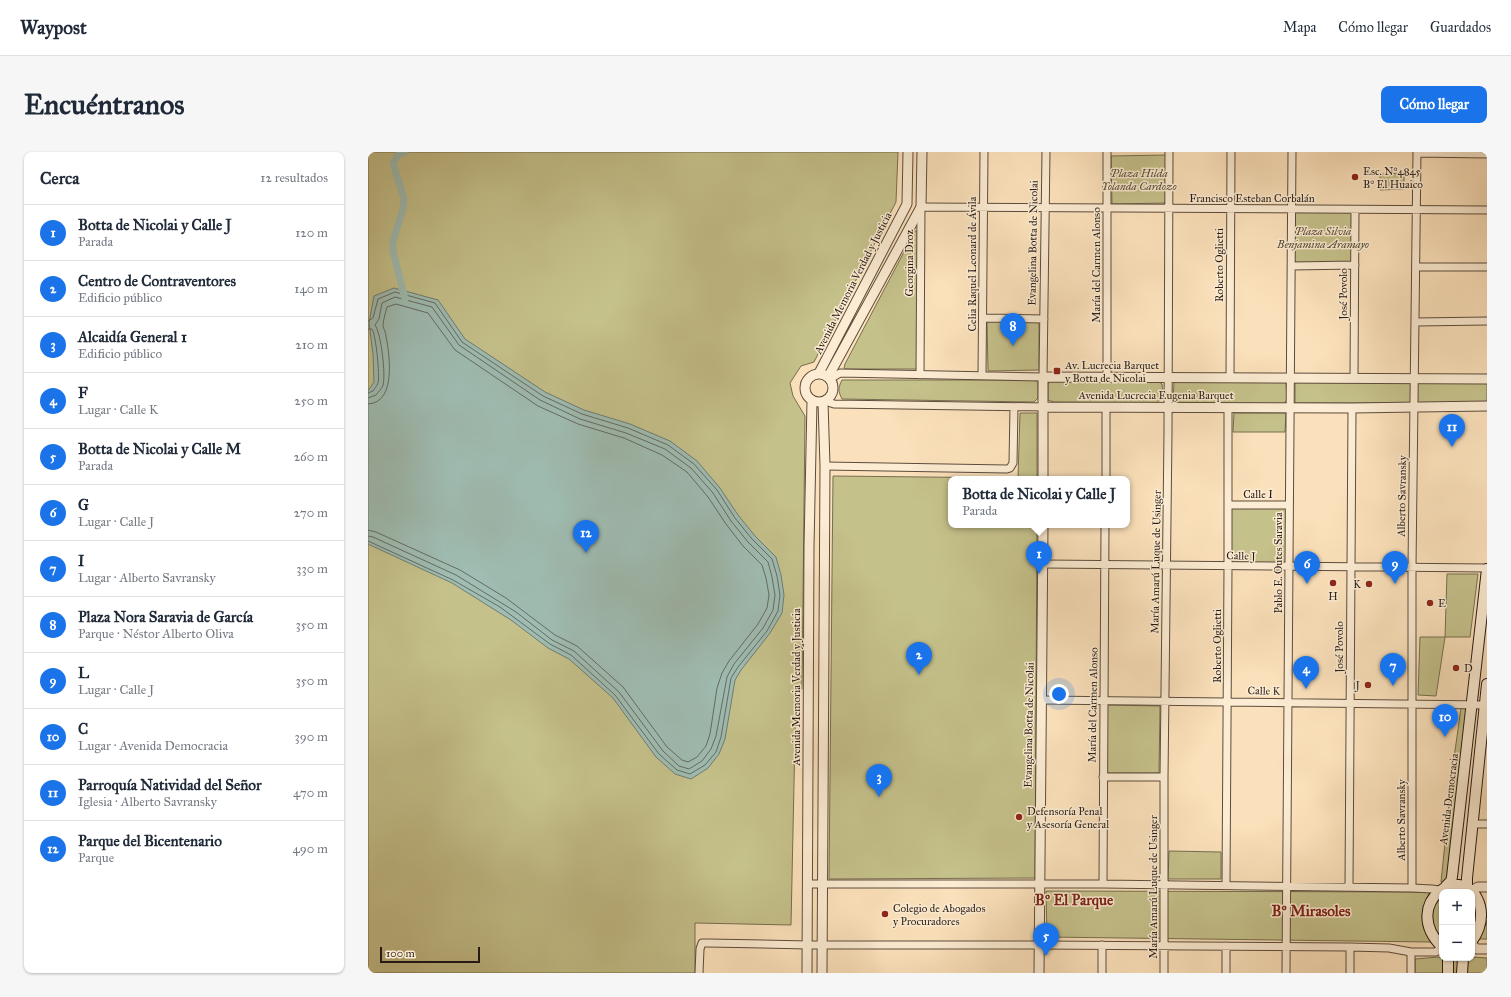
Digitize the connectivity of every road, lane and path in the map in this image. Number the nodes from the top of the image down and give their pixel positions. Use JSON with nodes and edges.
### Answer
{"nodes":[{"id":1,"x":908,"y":152,"type":"edge"},
{"id":2,"x":922,"y":152,"type":"edge"},
{"id":3,"x":984,"y":152,"type":"edge"},
{"id":4,"x":1046,"y":152,"type":"edge"},
{"id":5,"x":1107,"y":152,"type":"edge"},
{"id":6,"x":1169,"y":152,"type":"edge"},
{"id":7,"x":1231,"y":152,"type":"edge"},
{"id":8,"x":1292,"y":152,"type":"edge"},
{"id":9,"x":1417,"y":153,"type":"edge"},
{"id":10,"x":1487,"y":154,"type":"edge"},
{"id":11,"x":921,"y":208,"type":"junction"},
{"id":12,"x":983,"y":208,"type":"junction"},
{"id":13,"x":1045,"y":208,"type":"junction"},
{"id":14,"x":1107,"y":208,"type":"junction"},
{"id":15,"x":1170,"y":209,"type":"junction"},
{"id":16,"x":1230,"y":209,"type":"junction"},
{"id":17,"x":1292,"y":209,"type":"junction"},
{"id":18,"x":1355,"y":210,"type":"junction"},
{"id":19,"x":1417,"y":210,"type":"junction"},
{"id":20,"x":1487,"y":210,"type":"edge"},
{"id":21,"x":1354,"y":265,"type":"junction"},
{"id":22,"x":1292,"y":266,"type":"junction"},
{"id":23,"x":1416,"y":267,"type":"junction"},
{"id":24,"x":1487,"y":267,"type":"edge"},
{"id":25,"x":982,"y":318,"type":"junction"},
{"id":26,"x":1044,"y":319,"type":"junction"},
{"id":27,"x":1487,"y":321,"type":"edge"},
{"id":28,"x":1416,"y":322,"type":"junction"},
{"id":29,"x":819,"y":373,"type":"junction"},
{"id":30,"x":920,"y":375,"type":"junction"},
{"id":31,"x":982,"y":376,"type":"junction"},
{"id":32,"x":1044,"y":377,"type":"junction"},
{"id":33,"x":1107,"y":377,"type":"junction"},
{"id":34,"x":1291,"y":377,"type":"junction"},
{"id":35,"x":829,"y":378,"type":"junction"},
{"id":36,"x":1168,"y":378,"type":"junction"},
{"id":37,"x":1230,"y":378,"type":"junction"},
{"id":38,"x":1354,"y":378,"type":"junction"},
{"id":39,"x":1415,"y":378,"type":"junction"},
{"id":40,"x":1487,"y":379,"type":"edge"},
{"id":41,"x":812,"y":401,"type":"junction"},
{"id":42,"x":824,"y":401,"type":"junction"},
{"id":43,"x":1487,"y":406,"type":"edge"},
{"id":44,"x":1014,"y":407,"type":"junction"},
{"id":45,"x":1044,"y":407,"type":"junction"},
{"id":46,"x":1106,"y":407,"type":"junction"},
{"id":47,"x":1168,"y":407,"type":"junction"},
{"id":48,"x":1228,"y":408,"type":"junction"},
{"id":49,"x":1291,"y":408,"type":"junction"},
{"id":50,"x":1352,"y":408,"type":"junction"},
{"id":51,"x":1414,"y":408,"type":"junction"},
{"id":52,"x":825,"y":466,"type":"junction"},
{"id":53,"x":1044,"y":476,"type":"edge"},
{"id":54,"x":1106,"y":476,"type":"edge"},
{"id":55,"x":1228,"y":505,"type":"junction"},
{"id":56,"x":1289,"y":505,"type":"junction"},
{"id":57,"x":1043,"y":528,"type":"edge"},
{"id":58,"x":1105,"y":528,"type":"edge"},
{"id":59,"x":1043,"y":564,"type":"junction"},
{"id":60,"x":1105,"y":565,"type":"junction"},
{"id":61,"x":1167,"y":566,"type":"junction"},
{"id":62,"x":1228,"y":566,"type":"junction"},
{"id":63,"x":1290,"y":567,"type":"junction"},
{"id":64,"x":1350,"y":567,"type":"junction"},
{"id":65,"x":1412,"y":567,"type":"junction"},
{"id":66,"x":1487,"y":569,"type":"edge"},
{"id":67,"x":1487,"y":684,"type":"edge"},
{"id":68,"x":1042,"y":700,"type":"junction"},
{"id":69,"x":1104,"y":700,"type":"junction"},
{"id":70,"x":1165,"y":701,"type":"junction"},
{"id":71,"x":1227,"y":701,"type":"junction"},
{"id":72,"x":1289,"y":702,"type":"junction"},
{"id":73,"x":1350,"y":703,"type":"junction"},
{"id":74,"x":1411,"y":704,"type":"junction"},
{"id":75,"x":1472,"y":704,"type":"junction"},
{"id":76,"x":1486,"y":705,"type":"edge"},
{"id":77,"x":1484,"y":739,"type":"edge"},
{"id":78,"x":1103,"y":777,"type":"junction"},
{"id":79,"x":1164,"y":777,"type":"junction"},
{"id":80,"x":1472,"y":824,"type":"junction"},
{"id":81,"x":1487,"y":824,"type":"edge"},
{"id":82,"x":808,"y":884,"type":"junction"},
{"id":83,"x":822,"y":884,"type":"junction"},
{"id":84,"x":1039,"y":884,"type":"junction"},
{"id":85,"x":1103,"y":884,"type":"junction"},
{"id":86,"x":1163,"y":885,"type":"junction"},
{"id":87,"x":1226,"y":885,"type":"junction"},
{"id":88,"x":1287,"y":886,"type":"junction"},
{"id":89,"x":1349,"y":887,"type":"junction"},
{"id":90,"x":1487,"y":887,"type":"edge"},
{"id":91,"x":1412,"y":888,"type":"junction"},
{"id":92,"x":1443,"y":888,"type":"junction"},
{"id":93,"x":1469,"y":889,"type":"junction"},
{"id":94,"x":1475,"y":896,"type":"edge"},
{"id":95,"x":1475,"y":937,"type":"edge"},
{"id":96,"x":822,"y":944,"type":"junction"},
{"id":97,"x":1039,"y":944,"type":"junction"},
{"id":98,"x":1439,"y":944,"type":"edge"},
{"id":99,"x":808,"y":945,"type":"junction"},
{"id":100,"x":1102,"y":945,"type":"junction"},
{"id":101,"x":1164,"y":946,"type":"junction"},
{"id":102,"x":1226,"y":946,"type":"junction"},
{"id":103,"x":1286,"y":947,"type":"junction"},
{"id":104,"x":1350,"y":947,"type":"junction"},
{"id":105,"x":1475,"y":947,"type":"edge"},
{"id":106,"x":1439,"y":950,"type":"edge"},
{"id":107,"x":1487,"y":950,"type":"edge"},
{"id":108,"x":1411,"y":952,"type":"junction"},
{"id":109,"x":1448,"y":961,"type":"edge"},
{"id":110,"x":1463,"y":961,"type":"edge"},
{"id":111,"x":699,"y":973,"type":"edge"},
{"id":112,"x":807,"y":973,"type":"edge"},
{"id":113,"x":822,"y":973,"type":"edge"},
{"id":114,"x":1039,"y":973,"type":"edge"},
{"id":115,"x":1102,"y":973,"type":"edge"},
{"id":116,"x":1164,"y":973,"type":"edge"},
{"id":117,"x":1226,"y":973,"type":"edge"},
{"id":118,"x":1286,"y":973,"type":"edge"},
{"id":119,"x":1350,"y":973,"type":"edge"},
{"id":120,"x":1411,"y":973,"type":"edge"},
{"id":121,"x":1448,"y":973,"type":"edge"},
{"id":122,"x":1462,"y":973,"type":"edge"}],
"edges":[{"from":1,"to":29,"type":"street","name":"Avenida Memoria Verdad y Justicia"},
{"from":2,"to":11,"type":"street","name":"Georgina Droz"},
{"from":3,"to":12,"type":"street","name":"Celia Raquel Leonard de Ávila"},
{"from":4,"to":13,"type":"street","name":"Evangelina Botta de Nicolai"},
{"from":5,"to":14,"type":"street","name":"María del Carmen Alonso"},
{"from":6,"to":15,"type":"street","name":"María Amarú Luque de Usinger"},
{"from":7,"to":16,"type":"street","name":"Roberto Oglietti"},
{"from":8,"to":17,"type":"street","name":"Pablo E. Outes Saravia"},
{"from":9,"to":10,"type":"street"},
{"from":9,"to":19,"type":"street","name":"Alberto Savransky"},
{"from":11,"to":12,"type":"street","name":"Francisco Esteban Corbalán"},
{"from":11,"to":30,"type":"street","name":"Georgina Droz"},
{"from":11,"to":35,"type":"street","name":"Avenida Memoria Verdad y Justicia"},
{"from":12,"to":13,"type":"street","name":"Francisco Esteban Corbalán"},
{"from":12,"to":25,"type":"street","name":"Celia Raquel Leonard de Ávila"},
{"from":13,"to":14,"type":"street","name":"Francisco Esteban Corbalán"},
{"from":13,"to":26,"type":"street","name":"Evangelina Botta de Nicolai"},
{"from":14,"to":15,"type":"street","name":"Francisco Esteban Corbalán"},
{"from":14,"to":33,"type":"street","name":"María del Carmen Alonso"},
{"from":15,"to":16,"type":"street","name":"Francisco Esteban Corbalán"},
{"from":15,"to":36,"type":"street","name":"María Amarú Luque de Usinger"},
{"from":16,"to":17,"type":"street","name":"Francisco Esteban Corbalán"},
{"from":16,"to":37,"type":"street","name":"Roberto Oglietti"},
{"from":17,"to":18,"type":"street","name":"Francisco Esteban Corbalán"},
{"from":17,"to":22,"type":"street","name":"Pablo E. Outes Saravia"},
{"from":18,"to":19,"type":"street","name":"Francisco Esteban Corbalán"},
{"from":18,"to":21,"type":"street","name":"José Povolo"},
{"from":19,"to":20,"type":"street","name":"Francisco Esteban Corbalán"},
{"from":19,"to":23,"type":"street","name":"Alberto Savransky"},
{"from":21,"to":22,"type":"street"},
{"from":21,"to":38,"type":"street","name":"José Povolo"},
{"from":22,"to":34,"type":"street","name":"Pablo E. Outes Saravia"},
{"from":23,"to":24,"type":"street"},
{"from":23,"to":28,"type":"street","name":"Alberto Savransky"},
{"from":25,"to":26,"type":"street"},
{"from":25,"to":31,"type":"street","name":"Celia Raquel Leonard de Ávila"},
{"from":26,"to":32,"type":"street","name":"Evangelina Botta de Nicolai"},
{"from":27,"to":28,"type":"street"},
{"from":28,"to":39,"type":"street","name":"Alberto Savransky"},
{"from":29,"to":35,"type":"street"},
{"from":29,"to":41,"type":"street","name":"Avenida Memoria Verdad y Justicia"},
{"from":30,"to":31,"type":"street","name":"Avenida Lucrecia Eugenia Barquet"},
{"from":30,"to":35,"type":"street","name":"Avenida Lucrecia Eugenia Barquet"},
{"from":31,"to":32,"type":"street","name":"Avenida Lucrecia Eugenia Barquet"},
{"from":32,"to":33,"type":"street","name":"Avenida Lucrecia Eugenia Barquet"},
{"from":32,"to":45,"type":"street","name":"Evangelina Botta de Nicolai"},
{"from":33,"to":36,"type":"street","name":"Avenida Lucrecia Eugenia Barquet"},
{"from":34,"to":37,"type":"street","name":"Avenida Lucrecia Eugenia Barquet"},
{"from":34,"to":38,"type":"street","name":"Avenida Lucrecia Eugenia Barquet"},
{"from":34,"to":49,"type":"street","name":"Pablo E. Outes Saravia"},
{"from":35,"to":42,"type":"street","name":"Avenida Memoria Verdad y Justicia"},
{"from":36,"to":37,"type":"street","name":"Avenida Lucrecia Eugenia Barquet"},
{"from":36,"to":47,"type":"street","name":"María Amarú Luque de Usinger"},
{"from":38,"to":39,"type":"street","name":"Avenida Lucrecia Eugenia Barquet"},
{"from":39,"to":40,"type":"street","name":"Avenida Lucrecia Eugenia Barquet"},
{"from":39,"to":51,"type":"street","name":"Alberto Savransky"},
{"from":41,"to":42,"type":"street"},
{"from":41,"to":82,"type":"street","name":"Avenida Memoria Verdad y Justicia"},
{"from":42,"to":44,"type":"street","name":"Avenida Lucrecia Eugenia Barquet"},
{"from":42,"to":52,"type":"street","name":"Avenida Memoria Verdad y Justicia"},
{"from":43,"to":51,"type":"street","name":"Avenida Lucrecia Eugenia Barquet"},
{"from":44,"to":45,"type":"street","name":"Avenida Lucrecia Eugenia Barquet"},
{"from":44,"to":52,"type":"street"},
{"from":45,"to":46,"type":"street","name":"Avenida Lucrecia Eugenia Barquet"},
{"from":45,"to":53,"type":"street","name":"Evangelina Botta de Nicolai"},
{"from":46,"to":47,"type":"street","name":"Avenida Lucrecia Eugenia Barquet"},
{"from":46,"to":54,"type":"street"},
{"from":47,"to":48,"type":"street","name":"Avenida Lucrecia Eugenia Barquet"},
{"from":47,"to":61,"type":"street","name":"María Amarú Luque de Usinger"},
{"from":48,"to":49,"type":"street","name":"Avenida Lucrecia Eugenia Barquet"},
{"from":48,"to":55,"type":"street","name":"Roberto Oglietti"},
{"from":49,"to":50,"type":"street","name":"Avenida Lucrecia Eugenia Barquet"},
{"from":49,"to":56,"type":"street","name":"Pablo E. Outes Saravia"},
{"from":50,"to":51,"type":"street","name":"Avenida Lucrecia Eugenia Barquet"},
{"from":50,"to":64,"type":"street","name":"José Povolo"},
{"from":51,"to":65,"type":"street","name":"Alberto Savransky"},
{"from":52,"to":83,"type":"street","name":"Avenida Memoria Verdad y Justicia"},
{"from":55,"to":56,"type":"street","name":"Calle I"},
{"from":55,"to":62,"type":"street","name":"Roberto Oglietti"},
{"from":56,"to":63,"type":"street","name":"Pablo E. Outes Saravia"},
{"from":57,"to":59,"type":"street","name":"Evangelina Botta de Nicolai"},
{"from":58,"to":60,"type":"street","name":"María del Carmen Alonso"},
{"from":59,"to":60,"type":"street","name":"Calle J"},
{"from":59,"to":68,"type":"street","name":"Evangelina Botta de Nicolai"},
{"from":60,"to":61,"type":"street","name":"Calle J"},
{"from":60,"to":69,"type":"street","name":"María del Carmen Alonso"},
{"from":61,"to":62,"type":"street","name":"Calle J"},
{"from":61,"to":70,"type":"street","name":"María Amarú Luque de Usinger"},
{"from":62,"to":63,"type":"street","name":"Calle J"},
{"from":62,"to":71,"type":"street","name":"Roberto Oglietti"},
{"from":63,"to":64,"type":"street","name":"Calle J"},
{"from":63,"to":72,"type":"street","name":"Pablo E. Outes Saravia"},
{"from":64,"to":65,"type":"street","name":"Calle J"},
{"from":64,"to":73,"type":"street","name":"José Povolo"},
{"from":65,"to":66,"type":"street","name":"Calle J"},
{"from":65,"to":74,"type":"street","name":"Alberto Savransky"},
{"from":66,"to":75,"type":"main road","name":"Avenida Democracia"},
{"from":67,"to":76,"type":"main road"},
{"from":68,"to":69,"type":"street","name":"Calle K"},
{"from":68,"to":84,"type":"street","name":"Evangelina Botta de Nicolai"},
{"from":69,"to":70,"type":"street","name":"Calle K"},
{"from":69,"to":78,"type":"street","name":"María del Carmen Alonso"},
{"from":70,"to":71,"type":"street","name":"Calle K"},
{"from":70,"to":79,"type":"street","name":"María Amarú Luque de Usinger"},
{"from":71,"to":72,"type":"street","name":"Calle K"},
{"from":71,"to":87,"type":"street","name":"Roberto Oglietti"},
{"from":72,"to":73,"type":"street","name":"Calle K"},
{"from":72,"to":88,"type":"street","name":"Pablo E. Outes Saravia"},
{"from":73,"to":74,"type":"street","name":"Calle K"},
{"from":73,"to":89,"type":"street","name":"José Povolo"},
{"from":74,"to":75,"type":"street","name":"Calle K"},
{"from":74,"to":91,"type":"street","name":"Alberto Savransky"},
{"from":75,"to":76,"type":"street","name":"Calle K"},
{"from":75,"to":92,"type":"main road","name":"Avenida Democracia"},
{"from":76,"to":77,"type":"main road"},
{"from":77,"to":80,"type":"main road"},
{"from":78,"to":79,"type":"street"},
{"from":78,"to":85,"type":"street","name":"María del Carmen Alonso"},
{"from":79,"to":86,"type":"street","name":"María Amarú Luque de Usinger"},
{"from":80,"to":81,"type":"street"},
{"from":80,"to":93,"type":"main road"},
{"from":82,"to":83,"type":"street"},
{"from":82,"to":99,"type":"street","name":"Avenida Memoria Verdad y Justicia"},
{"from":83,"to":84,"type":"street"},
{"from":83,"to":96,"type":"street","name":"Avenida Memoria Verdad y Justicia"},
{"from":84,"to":85,"type":"street"},
{"from":84,"to":97,"type":"street","name":"Evangelina Botta de Nicolai"},
{"from":85,"to":86,"type":"street"},
{"from":86,"to":87,"type":"street"},
{"from":86,"to":101,"type":"street","name":"María Amarú Luque de Usinger"},
{"from":87,"to":88,"type":"street"},
{"from":88,"to":89,"type":"street"},
{"from":88,"to":103,"type":"street","name":"Pablo E. Outes Saravia"},
{"from":89,"to":91,"type":"street"},
{"from":90,"to":93,"type":"street"},
{"from":91,"to":92,"type":"street"},
{"from":92,"to":93,"type":"main road"},
{"from":92,"to":98,"type":"main road","name":"Avenida Democracia"},
{"from":94,"to":95,"type":"main road"},
{"from":96,"to":97,"type":"street"},
{"from":96,"to":99,"type":"street"},
{"from":96,"to":113,"type":"street","name":"Avenida Memoria Verdad y Justicia"},
{"from":97,"to":100,"type":"street"},
{"from":97,"to":114,"type":"street","name":"Evangelina Botta de Nicolai"},
{"from":99,"to":111,"type":"street"},
{"from":99,"to":112,"type":"street","name":"Avenida Memoria Verdad y Justicia"},
{"from":100,"to":101,"type":"street"},
{"from":100,"to":115,"type":"street"},
{"from":101,"to":102,"type":"street"},
{"from":101,"to":116,"type":"street","name":"María Amarú Luque de Usinger"},
{"from":102,"to":103,"type":"street"},
{"from":102,"to":117,"type":"street"},
{"from":103,"to":104,"type":"street"},
{"from":103,"to":118,"type":"street","name":"Pablo E. Outes Saravia"},
{"from":104,"to":108,"type":"street"},
{"from":104,"to":119,"type":"street"},
{"from":105,"to":107,"type":"street"},
{"from":106,"to":108,"type":"street"},
{"from":108,"to":120,"type":"street"},
{"from":109,"to":121,"type":"main road"},
{"from":110,"to":122,"type":"main road"}]}
